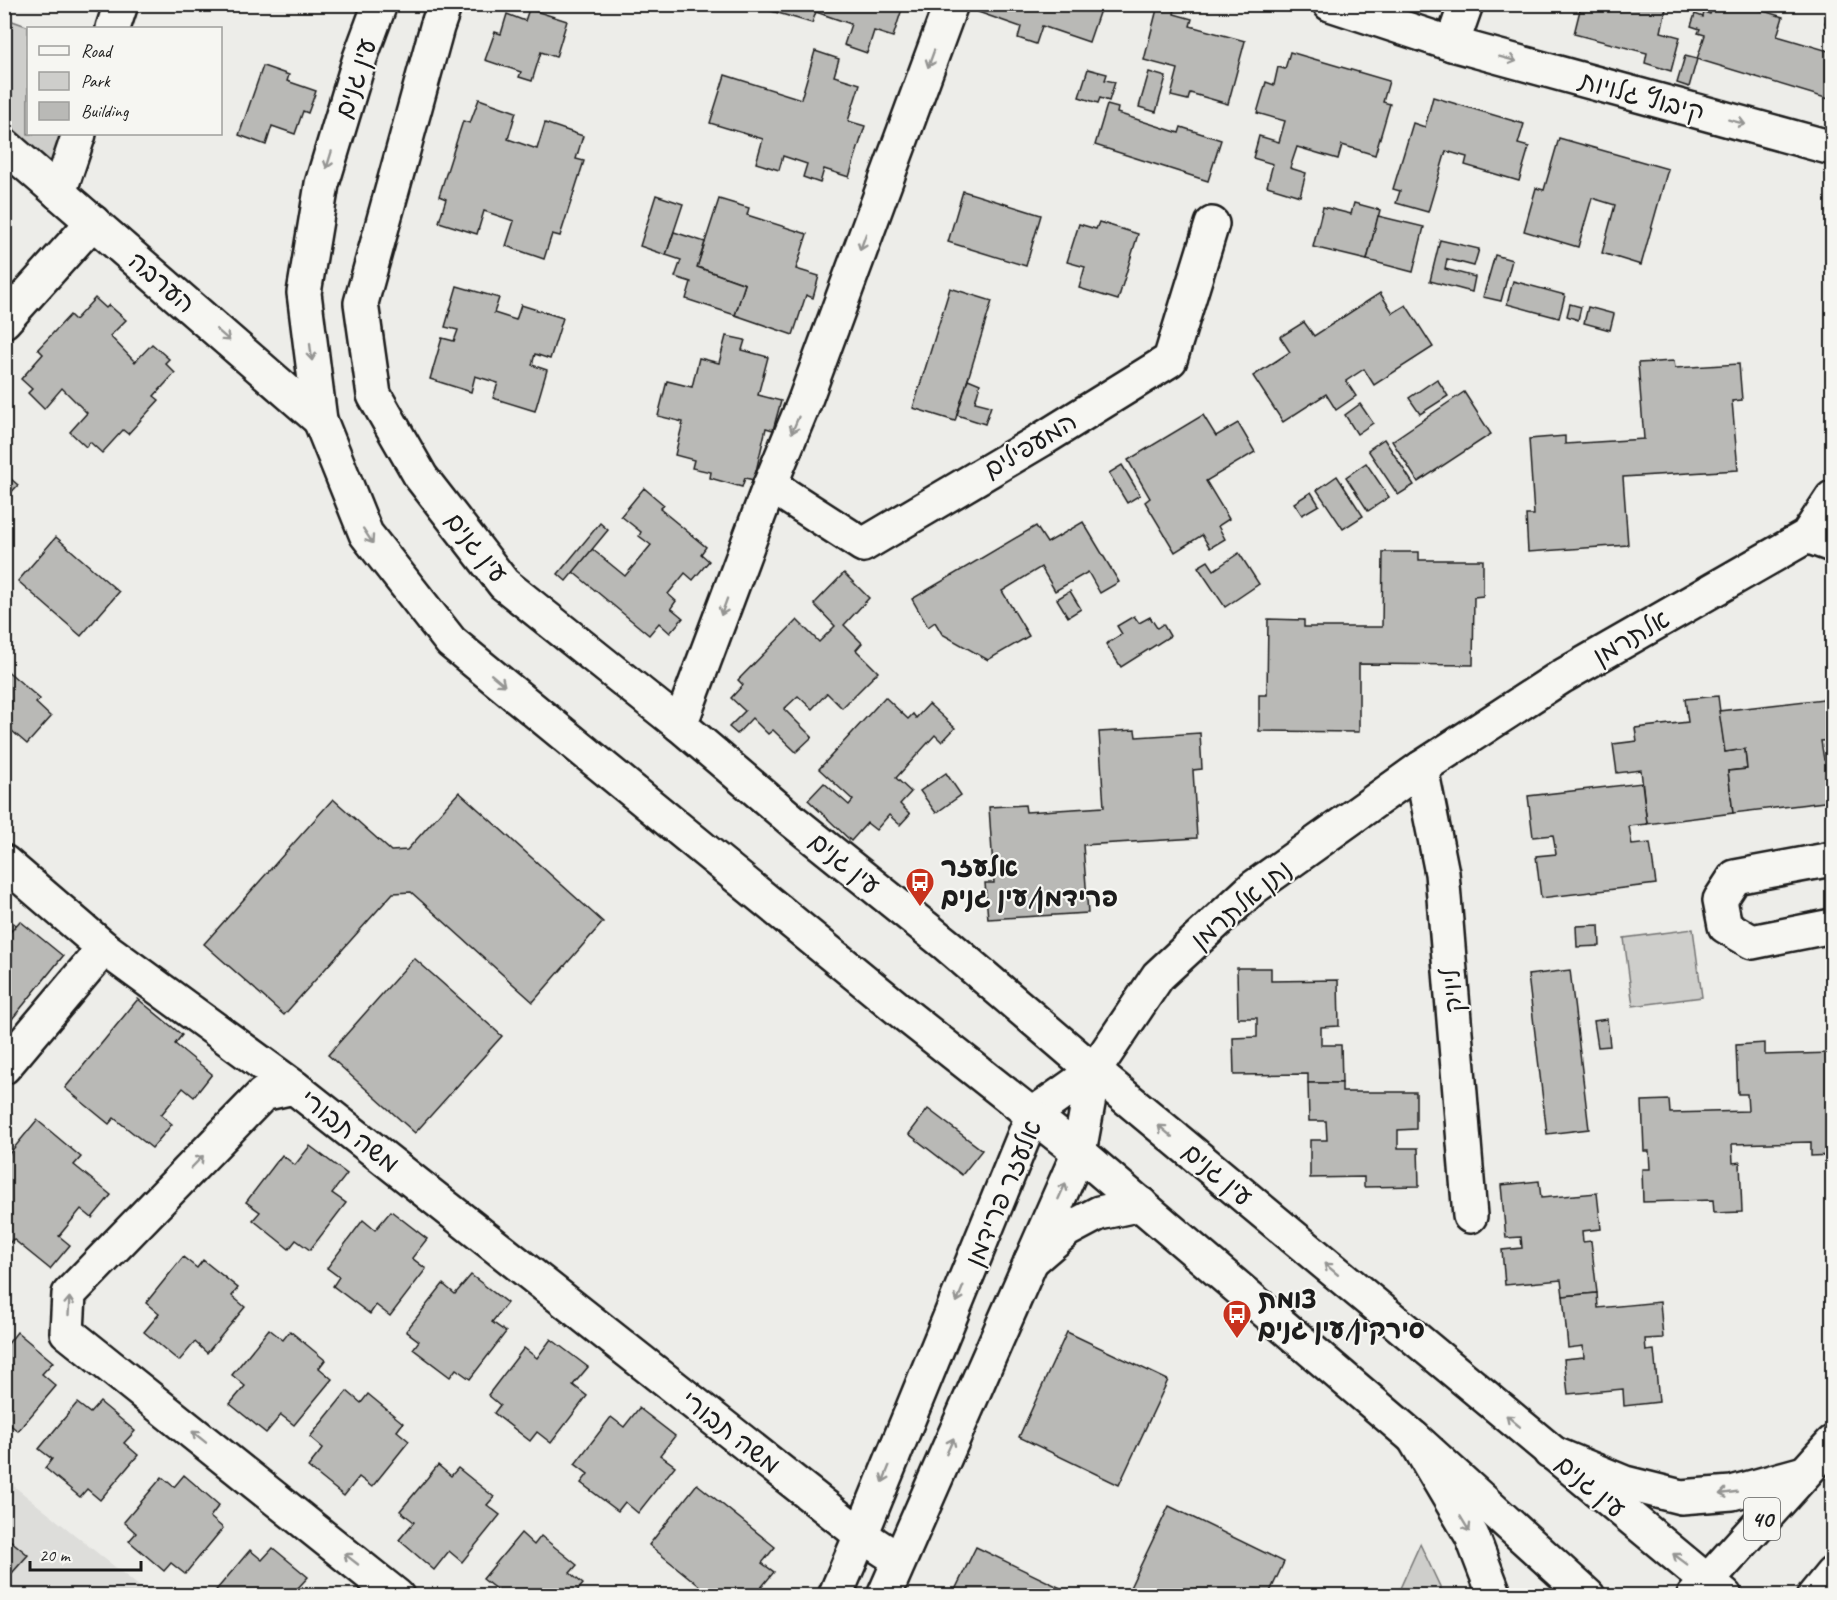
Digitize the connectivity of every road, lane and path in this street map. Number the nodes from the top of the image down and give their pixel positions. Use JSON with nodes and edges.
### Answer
{"nodes":[{"id":1,"x":121,"y":4,"type":"edge"},
{"id":2,"x":380,"y":4,"type":"edge"},
{"id":3,"x":445,"y":4,"type":"edge"},
{"id":4,"x":951,"y":4,"type":"edge"},
{"id":5,"x":1330,"y":4,"type":"edge"},
{"id":6,"x":1466,"y":4,"type":"edge"},
{"id":7,"x":113,"y":27,"type":"edge"},
{"id":8,"x":1452,"y":44,"type":"junction"},
{"id":9,"x":79,"y":135,"type":"edge"},
{"id":10,"x":4,"y":145,"type":"edge"},
{"id":11,"x":1833,"y":148,"type":"edge"},
{"id":12,"x":59,"y":193,"type":"junction"},
{"id":13,"x":93,"y":222,"type":"junction"},
{"id":14,"x":1212,"y":224,"type":"dead end"},
{"id":15,"x":4,"y":321,"type":"edge"},
{"id":16,"x":320,"y":420,"type":"junction"},
{"id":17,"x":770,"y":484,"type":"junction"},
{"id":18,"x":1833,"y":498,"type":"edge"},
{"id":19,"x":1820,"y":540,"type":"edge"},
{"id":20,"x":680,"y":725,"type":"junction"},
{"id":21,"x":1421,"y":768,"type":"junction"},
{"id":22,"x":1833,"y":859,"type":"edge"},
{"id":23,"x":4,"y":862,"type":"edge"},
{"id":24,"x":1833,"y":927,"type":"edge"},
{"id":25,"x":104,"y":948,"type":"junction"},
{"id":26,"x":4,"y":1067,"type":"edge"},
{"id":27,"x":1094,"y":1071,"type":"junction"},
{"id":28,"x":294,"y":1087,"type":"junction"},
{"id":29,"x":1033,"y":1114,"type":"junction"},
{"id":30,"x":1079,"y":1152,"type":"junction"},
{"id":31,"x":1141,"y":1204,"type":"junction"},
{"id":32,"x":1470,"y":1216,"type":"dead end"},
{"id":33,"x":1031,"y":1261,"type":"junction"},
{"id":34,"x":1414,"y":1438,"type":"junction"},
{"id":35,"x":1833,"y":1443,"type":"edge"},
{"id":36,"x":1550,"y":1452,"type":"junction"},
{"id":37,"x":1804,"y":1473,"type":"junction"},
{"id":38,"x":861,"y":1535,"type":"junction"},
{"id":39,"x":899,"y":1560,"type":"junction"},
{"id":40,"x":1833,"y":1574,"type":"edge"},
{"id":41,"x":1709,"y":1590,"type":"edge"},
{"id":42,"x":397,"y":1596,"type":"edge"},
{"id":43,"x":835,"y":1596,"type":"edge"},
{"id":44,"x":884,"y":1596,"type":"edge"},
{"id":45,"x":1495,"y":1596,"type":"edge"},
{"id":46,"x":1588,"y":1596,"type":"edge"},
{"id":47,"x":1814,"y":1596,"type":"edge"}],
"edges":[{"from":1,"to":7,"type":"main road"},
{"from":2,"to":16,"type":"main road","name":"עין גנים","one_way":true},
{"from":3,"to":20,"type":"main road","name":"עין גנים"},
{"from":4,"to":17,"type":"main road","one_way":true},
{"from":5,"to":8,"type":"main road","name":"קיבוץ גלויות"},
{"from":6,"to":8,"type":"main road"},
{"from":8,"to":11,"type":"main road","name":"קיבוץ גלויות","one_way":true},
{"from":9,"to":12,"type":"main road"},
{"from":10,"to":12,"type":"main road","name":"הערבה"},
{"from":12,"to":13,"type":"main road","name":"הערבה"},
{"from":13,"to":15,"type":"main road"},
{"from":13,"to":16,"type":"main road","name":"הערבה","one_way":true},
{"from":14,"to":17,"type":"main road","name":"המעפילים"},
{"from":16,"to":29,"type":"main road","name":"עין גנים","one_way":true},
{"from":17,"to":20,"type":"main road","one_way":true},
{"from":18,"to":19,"type":"main road","name":"אלתרמן"},
{"from":19,"to":21,"type":"main road","name":"אלתרמן"},
{"from":20,"to":27,"type":"main road","name":"עין גנים"},
{"from":21,"to":27,"type":"main road","name":"נתן אלתרמן"},
{"from":21,"to":32,"type":"main road","name":"ליויק"},
{"from":22,"to":24,"type":"main road"},
{"from":23,"to":25,"type":"main road"},
{"from":25,"to":26,"type":"main road"},
{"from":25,"to":28,"type":"main road"},
{"from":27,"to":29,"type":"main road","name":"אלעזר פרידמן"},
{"from":27,"to":30,"type":"main road","name":"אלעזר פרידמן"},
{"from":36,"to":27,"type":"main road","name":"עין גנים","one_way":true},
{"from":28,"to":38,"type":"main road","name":"משה תבורי"},
{"from":42,"to":28,"type":"main road","name":"משה תבורי","one_way":true},
{"from":29,"to":30,"type":"main road","name":"עין גנים"},
{"from":29,"to":38,"type":"main road","name":"אלעזר פרידמן","one_way":true},
{"from":30,"to":31,"type":"main road","name":"עין גנים"},
{"from":33,"to":30,"type":"main road","name":"אלעזר פרידמן","one_way":true},
{"from":31,"to":33,"type":"main road"},
{"from":31,"to":34,"type":"main road","name":"עין גנים"},
{"from":39,"to":33,"type":"main road","name":"אלעזר פרידמן","one_way":true},
{"from":34,"to":45,"type":"main road","one_way":true},
{"from":34,"to":46,"type":"main road","name":"עין גנים"},
{"from":35,"to":37,"type":"main road","number":"40"},
{"from":37,"to":36,"type":"main road","one_way":true},
{"from":41,"to":36,"type":"main road","name":"עין גנים","one_way":true},
{"from":37,"to":41,"type":"main road","number":"40"},
{"from":38,"to":39,"type":"main road","name":"משה תבורי"},
{"from":38,"to":43,"type":"main road","name":"אלעזר פרידמן"},
{"from":39,"to":44,"type":"main road","name":"אלעזר פרידמן"},
{"from":40,"to":47,"type":"main road"}]}
